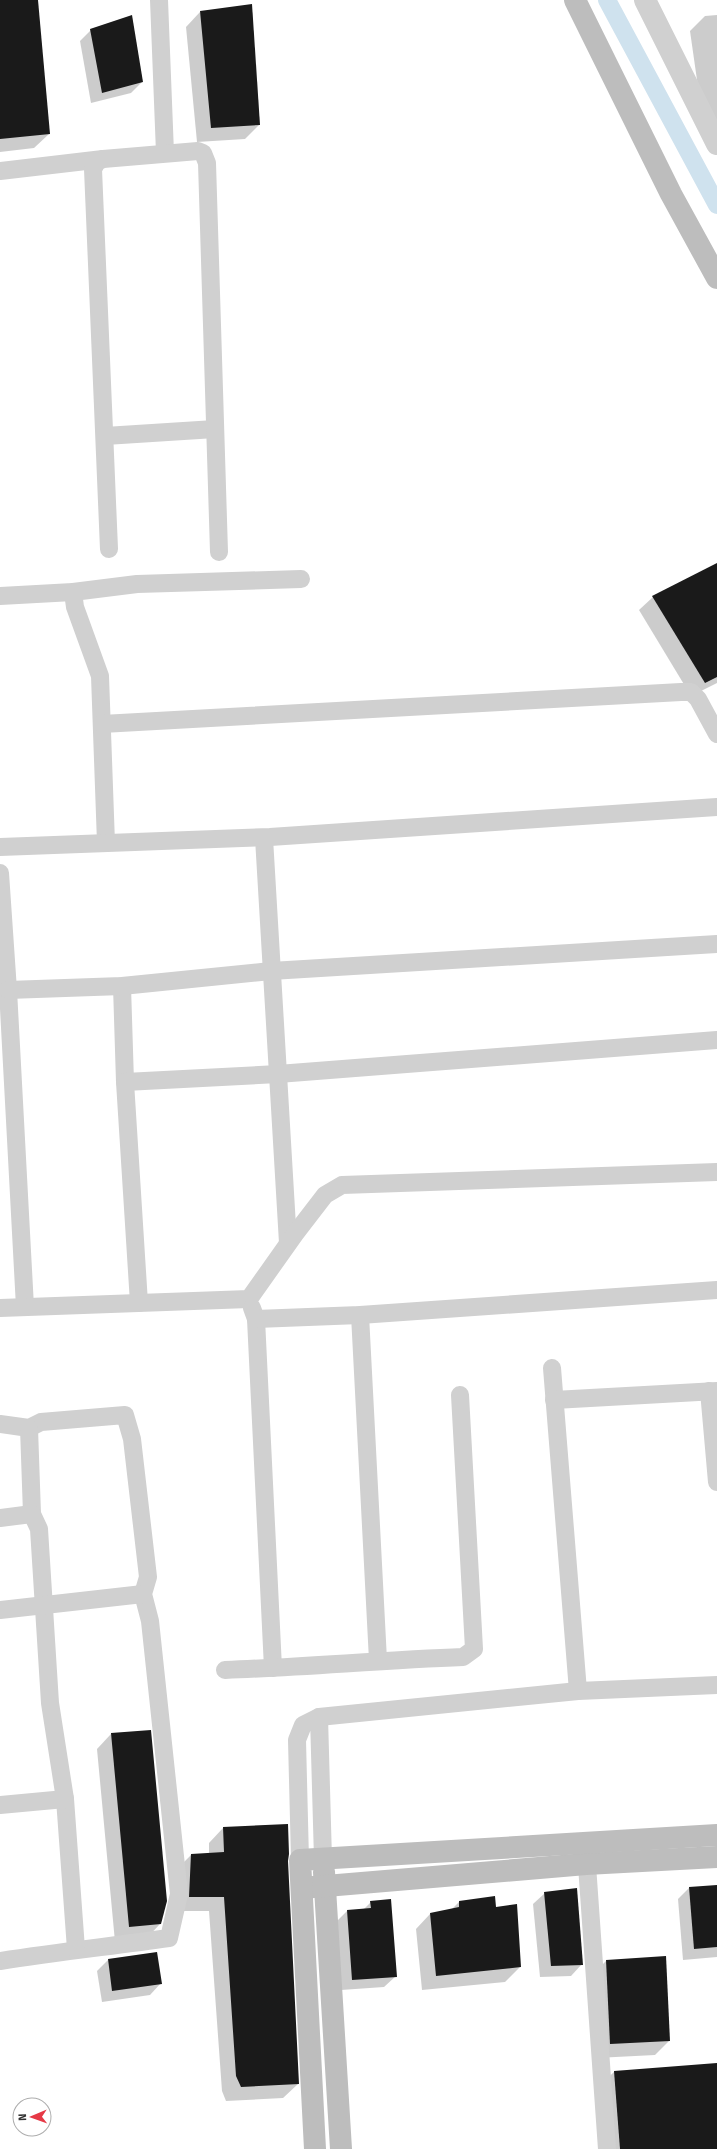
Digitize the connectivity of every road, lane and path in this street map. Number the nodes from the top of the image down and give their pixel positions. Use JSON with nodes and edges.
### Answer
{"nodes":[{"id":1,"x":159,"y":0,"type":"edge"},
{"id":2,"x":575,"y":0,"type":"edge"},
{"id":3,"x":645,"y":0,"type":"edge"},
{"id":4,"x":717,"y":144,"type":"edge"},
{"id":5,"x":165,"y":153,"type":"junction"},
{"id":6,"x":103,"y":158,"type":"junction"},
{"id":7,"x":0,"y":171,"type":"edge"},
{"id":8,"x":717,"y":278,"type":"edge"},
{"id":9,"x":215,"y":429,"type":"junction"},
{"id":10,"x":105,"y":436,"type":"junction"},
{"id":11,"x":110,"y":549,"type":"dead end"},
{"id":12,"x":219,"y":552,"type":"dead end"},
{"id":13,"x":301,"y":579,"type":"dead end"},
{"id":14,"x":74,"y":592,"type":"junction"},
{"id":15,"x":0,"y":596,"type":"edge"},
{"id":16,"x":102,"y":724,"type":"junction"},
{"id":17,"x":717,"y":734,"type":"edge"},
{"id":18,"x":717,"y":807,"type":"edge"},
{"id":19,"x":264,"y":838,"type":"junction"},
{"id":20,"x":106,"y":843,"type":"junction"},
{"id":21,"x":0,"y":847,"type":"edge"},
{"id":22,"x":0,"y":873,"type":"edge"},
{"id":23,"x":717,"y":944,"type":"edge"},
{"id":24,"x":271,"y":971,"type":"junction"},
{"id":25,"x":122,"y":986,"type":"junction"},
{"id":26,"x":8,"y":990,"type":"junction"},
{"id":27,"x":717,"y":1040,"type":"edge"},
{"id":28,"x":278,"y":1074,"type":"junction"},
{"id":29,"x":125,"y":1082,"type":"junction"},
{"id":30,"x":717,"y":1172,"type":"edge"},
{"id":31,"x":288,"y":1243,"type":"junction"},
{"id":32,"x":717,"y":1290,"type":"edge"},
{"id":33,"x":249,"y":1299,"type":"junction"},
{"id":34,"x":139,"y":1303,"type":"junction"},
{"id":35,"x":25,"y":1307,"type":"junction"},
{"id":36,"x":0,"y":1308,"type":"edge"},
{"id":37,"x":360,"y":1315,"type":"junction"},
{"id":38,"x":256,"y":1319,"type":"junction"},
{"id":39,"x":552,"y":1368,"type":"dead end"},
{"id":40,"x":713,"y":1391,"type":"edge"},
{"id":41,"x":460,"y":1396,"type":"dead end"},
{"id":42,"x":554,"y":1400,"type":"junction"},
{"id":43,"x":0,"y":1424,"type":"edge"},
{"id":44,"x":30,"y":1428,"type":"junction"},
{"id":45,"x":717,"y":1482,"type":"edge"},
{"id":46,"x":32,"y":1514,"type":"junction"},
{"id":47,"x":0,"y":1518,"type":"edge"},
{"id":48,"x":143,"y":1594,"type":"junction"},
{"id":49,"x":44,"y":1605,"type":"junction"},
{"id":50,"x":0,"y":1610,"type":"edge"},
{"id":51,"x":378,"y":1660,"type":"junction"},
{"id":52,"x":273,"y":1668,"type":"junction"},
{"id":53,"x":225,"y":1670,"type":"dead end"},
{"id":54,"x":717,"y":1685,"type":"edge"},
{"id":55,"x":578,"y":1690,"type":"junction"},
{"id":56,"x":319,"y":1717,"type":"junction"},
{"id":57,"x":65,"y":1799,"type":"junction"},
{"id":58,"x":0,"y":1806,"type":"edge"},
{"id":59,"x":717,"y":1835,"type":"edge"},
{"id":60,"x":586,"y":1854,"type":"junction"},
{"id":61,"x":717,"y":1857,"type":"edge"},
{"id":62,"x":323,"y":1859,"type":"junction"},
{"id":63,"x":300,"y":1860,"type":"junction"},
{"id":64,"x":325,"y":1886,"type":"junction"},
{"id":65,"x":302,"y":1888,"type":"junction"},
{"id":66,"x":76,"y":1949,"type":"junction"},
{"id":67,"x":0,"y":1961,"type":"edge"},
{"id":68,"x":341,"y":2147,"type":"edge"},
{"id":69,"x":309,"y":2148,"type":"edge"},
{"id":70,"x":607,"y":2149,"type":"edge"}],
"edges":[{"from":1,"to":5,"type":"street"},
{"from":2,"to":8,"type":"main road"},
{"from":3,"to":4,"type":"street"},
{"from":5,"to":6,"type":"street"},
{"from":5,"to":9,"type":"street"},
{"from":6,"to":7,"type":"street"},
{"from":6,"to":10,"type":"street"},
{"from":9,"to":10,"type":"street"},
{"from":9,"to":12,"type":"street"},
{"from":10,"to":11,"type":"street"},
{"from":13,"to":14,"type":"street"},
{"from":14,"to":15,"type":"street"},
{"from":14,"to":16,"type":"street"},
{"from":16,"to":17,"type":"street"},
{"from":16,"to":20,"type":"street"},
{"from":18,"to":19,"type":"street"},
{"from":19,"to":20,"type":"street"},
{"from":19,"to":24,"type":"street"},
{"from":20,"to":21,"type":"street"},
{"from":22,"to":26,"type":"street"},
{"from":23,"to":24,"type":"street"},
{"from":24,"to":25,"type":"street"},
{"from":24,"to":28,"type":"street"},
{"from":25,"to":26,"type":"street"},
{"from":25,"to":29,"type":"street"},
{"from":26,"to":35,"type":"street"},
{"from":27,"to":28,"type":"street"},
{"from":28,"to":29,"type":"street"},
{"from":28,"to":31,"type":"street"},
{"from":29,"to":34,"type":"street"},
{"from":30,"to":31,"type":"street"},
{"from":31,"to":33,"type":"street"},
{"from":32,"to":37,"type":"street"},
{"from":33,"to":34,"type":"street"},
{"from":33,"to":38,"type":"street"},
{"from":34,"to":35,"type":"street"},
{"from":35,"to":36,"type":"street"},
{"from":37,"to":38,"type":"street"},
{"from":37,"to":51,"type":"street"},
{"from":38,"to":52,"type":"street"},
{"from":39,"to":42,"type":"street"},
{"from":40,"to":42,"type":"street"},
{"from":40,"to":45,"type":"street"},
{"from":41,"to":51,"type":"street"},
{"from":42,"to":55,"type":"street"},
{"from":43,"to":44,"type":"street"},
{"from":44,"to":46,"type":"street"},
{"from":44,"to":48,"type":"street"},
{"from":46,"to":47,"type":"street"},
{"from":46,"to":49,"type":"street"},
{"from":48,"to":49,"type":"street"},
{"from":48,"to":66,"type":"street"},
{"from":49,"to":50,"type":"street"},
{"from":49,"to":57,"type":"street"},
{"from":51,"to":52,"type":"street"},
{"from":52,"to":53,"type":"street"},
{"from":54,"to":55,"type":"street"},
{"from":55,"to":56,"type":"street"},
{"from":56,"to":62,"type":"street"},
{"from":56,"to":63,"type":"street"},
{"from":57,"to":58,"type":"street"},
{"from":57,"to":66,"type":"street"},
{"from":59,"to":60,"type":"main road"},
{"from":60,"to":61,"type":"main road"},
{"from":60,"to":62,"type":"main road"},
{"from":60,"to":64,"type":"main road"},
{"from":60,"to":70,"type":"street"},
{"from":62,"to":63,"type":"main road"},
{"from":62,"to":64,"type":"main road"},
{"from":63,"to":65,"type":"main road"},
{"from":64,"to":65,"type":"main road"},
{"from":64,"to":68,"type":"main road"},
{"from":65,"to":69,"type":"main road"},
{"from":66,"to":67,"type":"street"},
{"from":68,"to":69,"type":"main road"}]}
